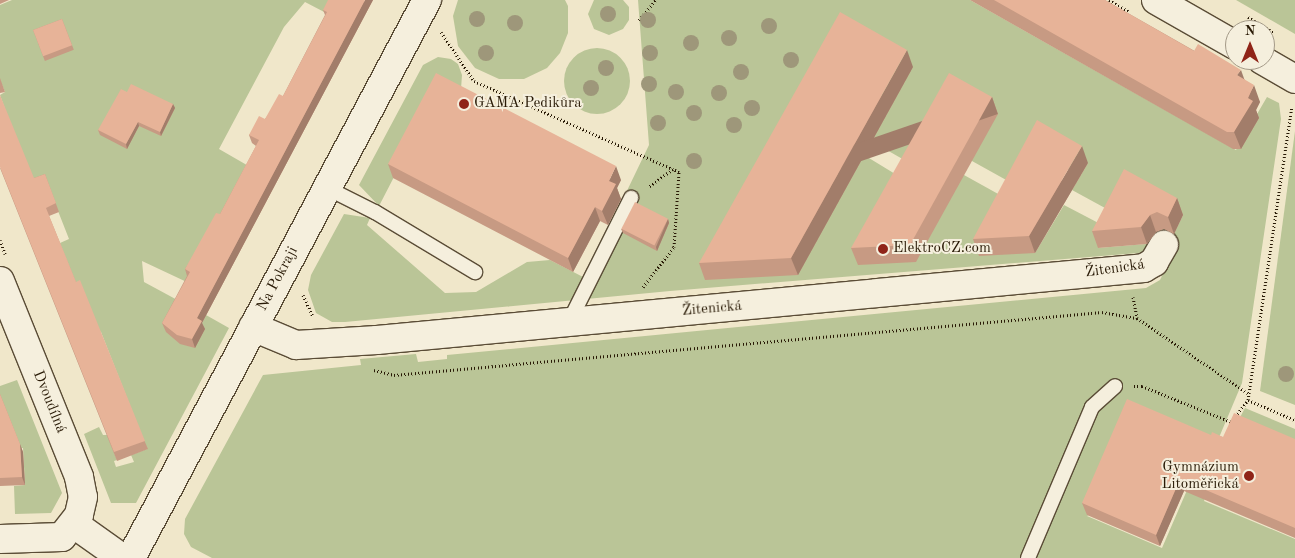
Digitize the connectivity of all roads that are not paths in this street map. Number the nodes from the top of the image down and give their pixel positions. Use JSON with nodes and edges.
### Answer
{"nodes":[{"id":1,"x":427,"y":0,"type":"edge"},
{"id":2,"x":1156,"y":0,"type":"edge"},
{"id":3,"x":1225,"y":39,"type":"edge"},
{"id":4,"x":1275,"y":67,"type":"edge"},
{"id":5,"x":1295,"y":79,"type":"edge"},
{"id":6,"x":327,"y":188,"type":"junction"},
{"id":7,"x":631,"y":198,"type":"road end"},
{"id":8,"x":1164,"y":245,"type":"dead end"},
{"id":9,"x":475,"y":272,"type":"dead end"},
{"id":10,"x":0,"y":281,"type":"edge"},
{"id":11,"x":569,"y":322,"type":"junction"},
{"id":12,"x":253,"y":327,"type":"junction"},
{"id":13,"x":1115,"y":386,"type":"road end"},
{"id":14,"x":74,"y":524,"type":"junction"},
{"id":15,"x":0,"y":539,"type":"edge"},
{"id":16,"x":122,"y":558,"type":"edge"},
{"id":17,"x":130,"y":558,"type":"edge"},
{"id":18,"x":1028,"y":558,"type":"edge"}],
"edges":[{"from":1,"to":6,"type":"street","name":"Na Pokraji"},
{"from":2,"to":3,"type":"street"},
{"from":4,"to":5,"type":"street"},
{"from":6,"to":9,"type":"lane"},
{"from":6,"to":12,"type":"street","name":"Na Pokraji"},
{"from":7,"to":11,"type":"lane"},
{"from":8,"to":11,"type":"street","name":"Žitenická"},
{"from":10,"to":14,"type":"street","name":"Dvoudílná"},
{"from":11,"to":12,"type":"street","name":"Žitenická"},
{"from":12,"to":17,"type":"street","name":"Na Pokraji"},
{"from":13,"to":18,"type":"lane"},
{"from":14,"to":15,"type":"street"},
{"from":14,"to":16,"type":"street"}]}
